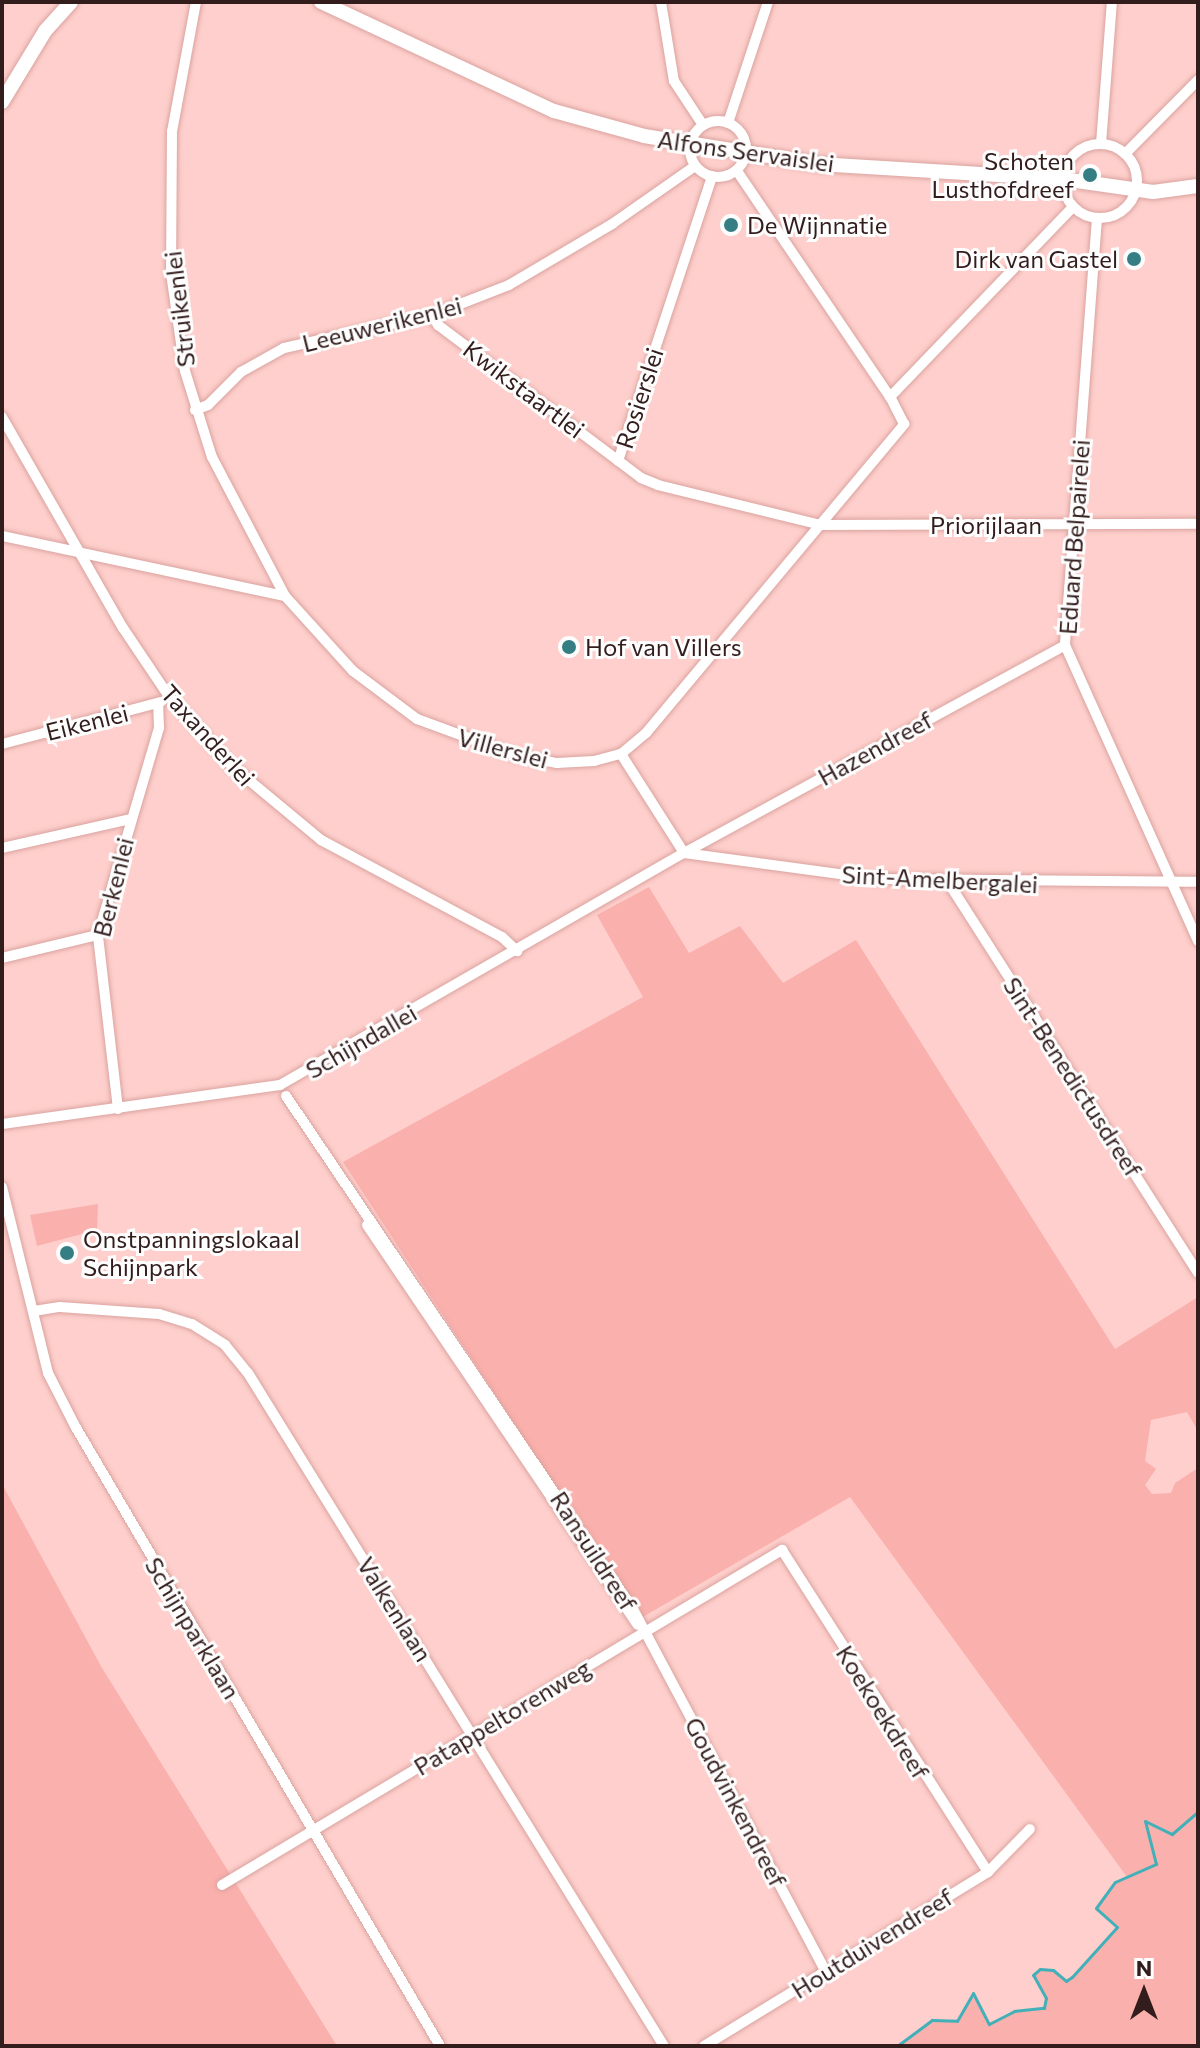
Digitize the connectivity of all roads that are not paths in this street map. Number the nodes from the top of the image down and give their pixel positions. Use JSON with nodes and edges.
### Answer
{"nodes":[{"id":1,"x":71,"y":2,"type":"edge"},
{"id":2,"x":196,"y":2,"type":"edge"},
{"id":3,"x":321,"y":2,"type":"edge"},
{"id":4,"x":661,"y":2,"type":"edge"},
{"id":5,"x":768,"y":2,"type":"edge"},
{"id":6,"x":1112,"y":2,"type":"edge"},
{"id":7,"x":1198,"y":80,"type":"edge"},
{"id":8,"x":2,"y":102,"type":"edge"},
{"id":9,"x":728,"y":123,"type":"junction"},
{"id":10,"x":703,"y":125,"type":"junction"},
{"id":11,"x":690,"y":144,"type":"junction"},
{"id":12,"x":1101,"y":144,"type":"junction"},
{"id":13,"x":746,"y":154,"type":"junction"},
{"id":14,"x":1125,"y":154,"type":"junction"},
{"id":15,"x":695,"y":166,"type":"junction"},
{"id":16,"x":737,"y":171,"type":"junction"},
{"id":17,"x":712,"y":176,"type":"junction"},
{"id":18,"x":1063,"y":179,"type":"junction"},
{"id":19,"x":1198,"y":186,"type":"edge"},
{"id":20,"x":1136,"y":190,"type":"junction"},
{"id":21,"x":1073,"y":207,"type":"junction"},
{"id":22,"x":1097,"y":218,"type":"junction"},
{"id":23,"x":432,"y":315,"type":"junction"},
{"id":24,"x":890,"y":397,"type":"junction"},
{"id":25,"x":195,"y":410,"type":"junction"},
{"id":26,"x":2,"y":417,"type":"edge"},
{"id":27,"x":618,"y":461,"type":"junction"},
{"id":28,"x":1075,"y":524,"type":"junction"},
{"id":29,"x":1198,"y":524,"type":"edge"},
{"id":30,"x":821,"y":525,"type":"junction"},
{"id":31,"x":2,"y":536,"type":"edge"},
{"id":32,"x":78,"y":552,"type":"junction"},
{"id":33,"x":285,"y":596,"type":"junction"},
{"id":34,"x":1065,"y":645,"type":"junction"},
{"id":35,"x":168,"y":695,"type":"junction"},
{"id":36,"x":158,"y":704,"type":"junction"},
{"id":37,"x":177,"y":706,"type":"junction"},
{"id":38,"x":162,"y":716,"type":"junction"},
{"id":39,"x":2,"y":744,"type":"edge"},
{"id":40,"x":621,"y":754,"type":"junction"},
{"id":41,"x":131,"y":819,"type":"junction"},
{"id":42,"x":2,"y":848,"type":"edge"},
{"id":43,"x":684,"y":853,"type":"junction"},
{"id":44,"x":948,"y":882,"type":"junction"},
{"id":45,"x":1198,"y":882,"type":"edge"},
{"id":46,"x":1171,"y":883,"type":"junction"},
{"id":47,"x":98,"y":935,"type":"junction"},
{"id":48,"x":1198,"y":941,"type":"edge"},
{"id":49,"x":517,"y":951,"type":"junction"},
{"id":50,"x":2,"y":958,"type":"edge"},
{"id":51,"x":283,"y":1090,"type":"junction"},
{"id":52,"x":118,"y":1109,"type":"junction"},
{"id":53,"x":2,"y":1124,"type":"edge"},
{"id":54,"x":2,"y":1187,"type":"edge"},
{"id":55,"x":1198,"y":1273,"type":"edge"},
{"id":56,"x":34,"y":1311,"type":"junction"},
{"id":57,"x":782,"y":1550,"type":"joint"},
{"id":58,"x":646,"y":1632,"type":"junction"},
{"id":59,"x":472,"y":1735,"type":"junction"},
{"id":60,"x":313,"y":1828,"type":"junction"},
{"id":61,"x":1030,"y":1829,"type":"dead end"},
{"id":62,"x":988,"y":1872,"type":"junction"},
{"id":63,"x":222,"y":1885,"type":"dead end"},
{"id":64,"x":826,"y":1972,"type":"junction"},
{"id":65,"x":440,"y":2046,"type":"edge"},
{"id":66,"x":664,"y":2046,"type":"edge"},
{"id":67,"x":704,"y":2046,"type":"edge"}],
"edges":[{"from":1,"to":8,"type":"street"},
{"from":2,"to":25,"type":"street","name":"Struikenlei"},
{"from":3,"to":11,"type":"street","name":"Alfons Servaislei"},
{"from":4,"to":10,"type":"street"},
{"from":5,"to":9,"type":"street"},
{"from":6,"to":12,"type":"street"},
{"from":7,"to":14,"type":"street"},
{"from":9,"to":10,"type":"street"},
{"from":9,"to":13,"type":"street"},
{"from":10,"to":11,"type":"street"},
{"from":11,"to":13,"type":"street","name":"Alfons Servaislei"},
{"from":11,"to":15,"type":"street"},
{"from":12,"to":14,"type":"street"},
{"from":12,"to":18,"type":"street"},
{"from":13,"to":16,"type":"street"},
{"from":13,"to":18,"type":"street","name":"Alfons Servaislei"},
{"from":14,"to":20,"type":"street"},
{"from":15,"to":17,"type":"street"},
{"from":15,"to":23,"type":"street","name":"Leeuwerikenlei"},
{"from":16,"to":17,"type":"street"},
{"from":16,"to":24,"type":"street"},
{"from":17,"to":27,"type":"street","name":"Rosierslei"},
{"from":18,"to":20,"type":"street","name":"Alfons Servaislei"},
{"from":18,"to":21,"type":"street"},
{"from":19,"to":20,"type":"street","name":"Alfons Servaislei"},
{"from":20,"to":22,"type":"street"},
{"from":21,"to":22,"type":"street"},
{"from":21,"to":24,"type":"street"},
{"from":22,"to":28,"type":"street","name":"Eduard Belpairelei"},
{"from":23,"to":25,"type":"street","name":"Leeuwerikenlei"},
{"from":23,"to":27,"type":"street","name":"Kwikstaartlei"},
{"from":24,"to":30,"type":"street"},
{"from":25,"to":33,"type":"street","name":"Struikenlei"},
{"from":26,"to":32,"type":"street","name":"Taxanderlei"},
{"from":27,"to":30,"type":"street","name":"Rosierslei"},
{"from":28,"to":29,"type":"street","name":"Priorijlaan"},
{"from":28,"to":30,"type":"street","name":"Priorijlaan"},
{"from":28,"to":34,"type":"street","name":"Eduard Belpairelei"},
{"from":30,"to":40,"type":"street"},
{"from":31,"to":32,"type":"street"},
{"from":32,"to":33,"type":"street"},
{"from":32,"to":35,"type":"street","name":"Taxanderlei"},
{"from":33,"to":40,"type":"street","name":"Villerslei"},
{"from":34,"to":43,"type":"street","name":"Hazendreef"},
{"from":34,"to":46,"type":"street","name":"Eduard Belpairelei"},
{"from":35,"to":36,"type":"street","name":"Eikenlei"},
{"from":35,"to":37,"type":"street","name":"Taxanderlei"},
{"from":36,"to":38,"type":"street"},
{"from":36,"to":39,"type":"street","name":"Eikenlei"},
{"from":37,"to":38,"type":"street"},
{"from":37,"to":49,"type":"street","name":"Taxanderlei"},
{"from":38,"to":41,"type":"street","name":"Berkenlei"},
{"from":40,"to":43,"type":"street"},
{"from":41,"to":42,"type":"street"},
{"from":41,"to":47,"type":"street","name":"Berkenlei"},
{"from":43,"to":44,"type":"street","name":"Sint-Amelbergalei"},
{"from":43,"to":49,"type":"street","name":"Schijndallei"},
{"from":44,"to":46,"type":"street","name":"Sint-Amelbergalei"},
{"from":44,"to":55,"type":"street","name":"Sint-Benedictusdreef"},
{"from":45,"to":46,"type":"street","name":"Sint-Amelbergalei"},
{"from":46,"to":48,"type":"street","name":"Eduard Belpairelei"},
{"from":47,"to":50,"type":"street"},
{"from":47,"to":52,"type":"street","name":"Berkenlei"},
{"from":49,"to":51,"type":"street","name":"Schijndallei"},
{"from":51,"to":52,"type":"street","name":"Schijndallei"},
{"from":51,"to":58,"type":"street","name":"Ransuildreef"},
{"from":52,"to":53,"type":"street","name":"Schijndallei"},
{"from":54,"to":56,"type":"street","name":"Schijnparklaan"},
{"from":56,"to":59,"type":"street","name":"Valkenlaan"},
{"from":56,"to":60,"type":"street","name":"Schijnparklaan"},
{"from":57,"to":58,"type":"street","name":"Patappeltorenweg"},
{"from":57,"to":62,"type":"street","name":"Koekoekdreef"},
{"from":58,"to":59,"type":"street","name":"Patappeltorenweg"},
{"from":58,"to":64,"type":"street","name":"Goudvinkendreef"},
{"from":59,"to":60,"type":"street","name":"Patappeltorenweg"},
{"from":59,"to":66,"type":"street","name":"Valkenlaan"},
{"from":60,"to":63,"type":"street","name":"Patappeltorenweg"},
{"from":60,"to":65,"type":"street","name":"Schijnparklaan"},
{"from":61,"to":62,"type":"street","name":"Houtduivendreef"},
{"from":62,"to":64,"type":"street","name":"Houtduivendreef"},
{"from":64,"to":67,"type":"street","name":"Houtduivendreef"}]}
